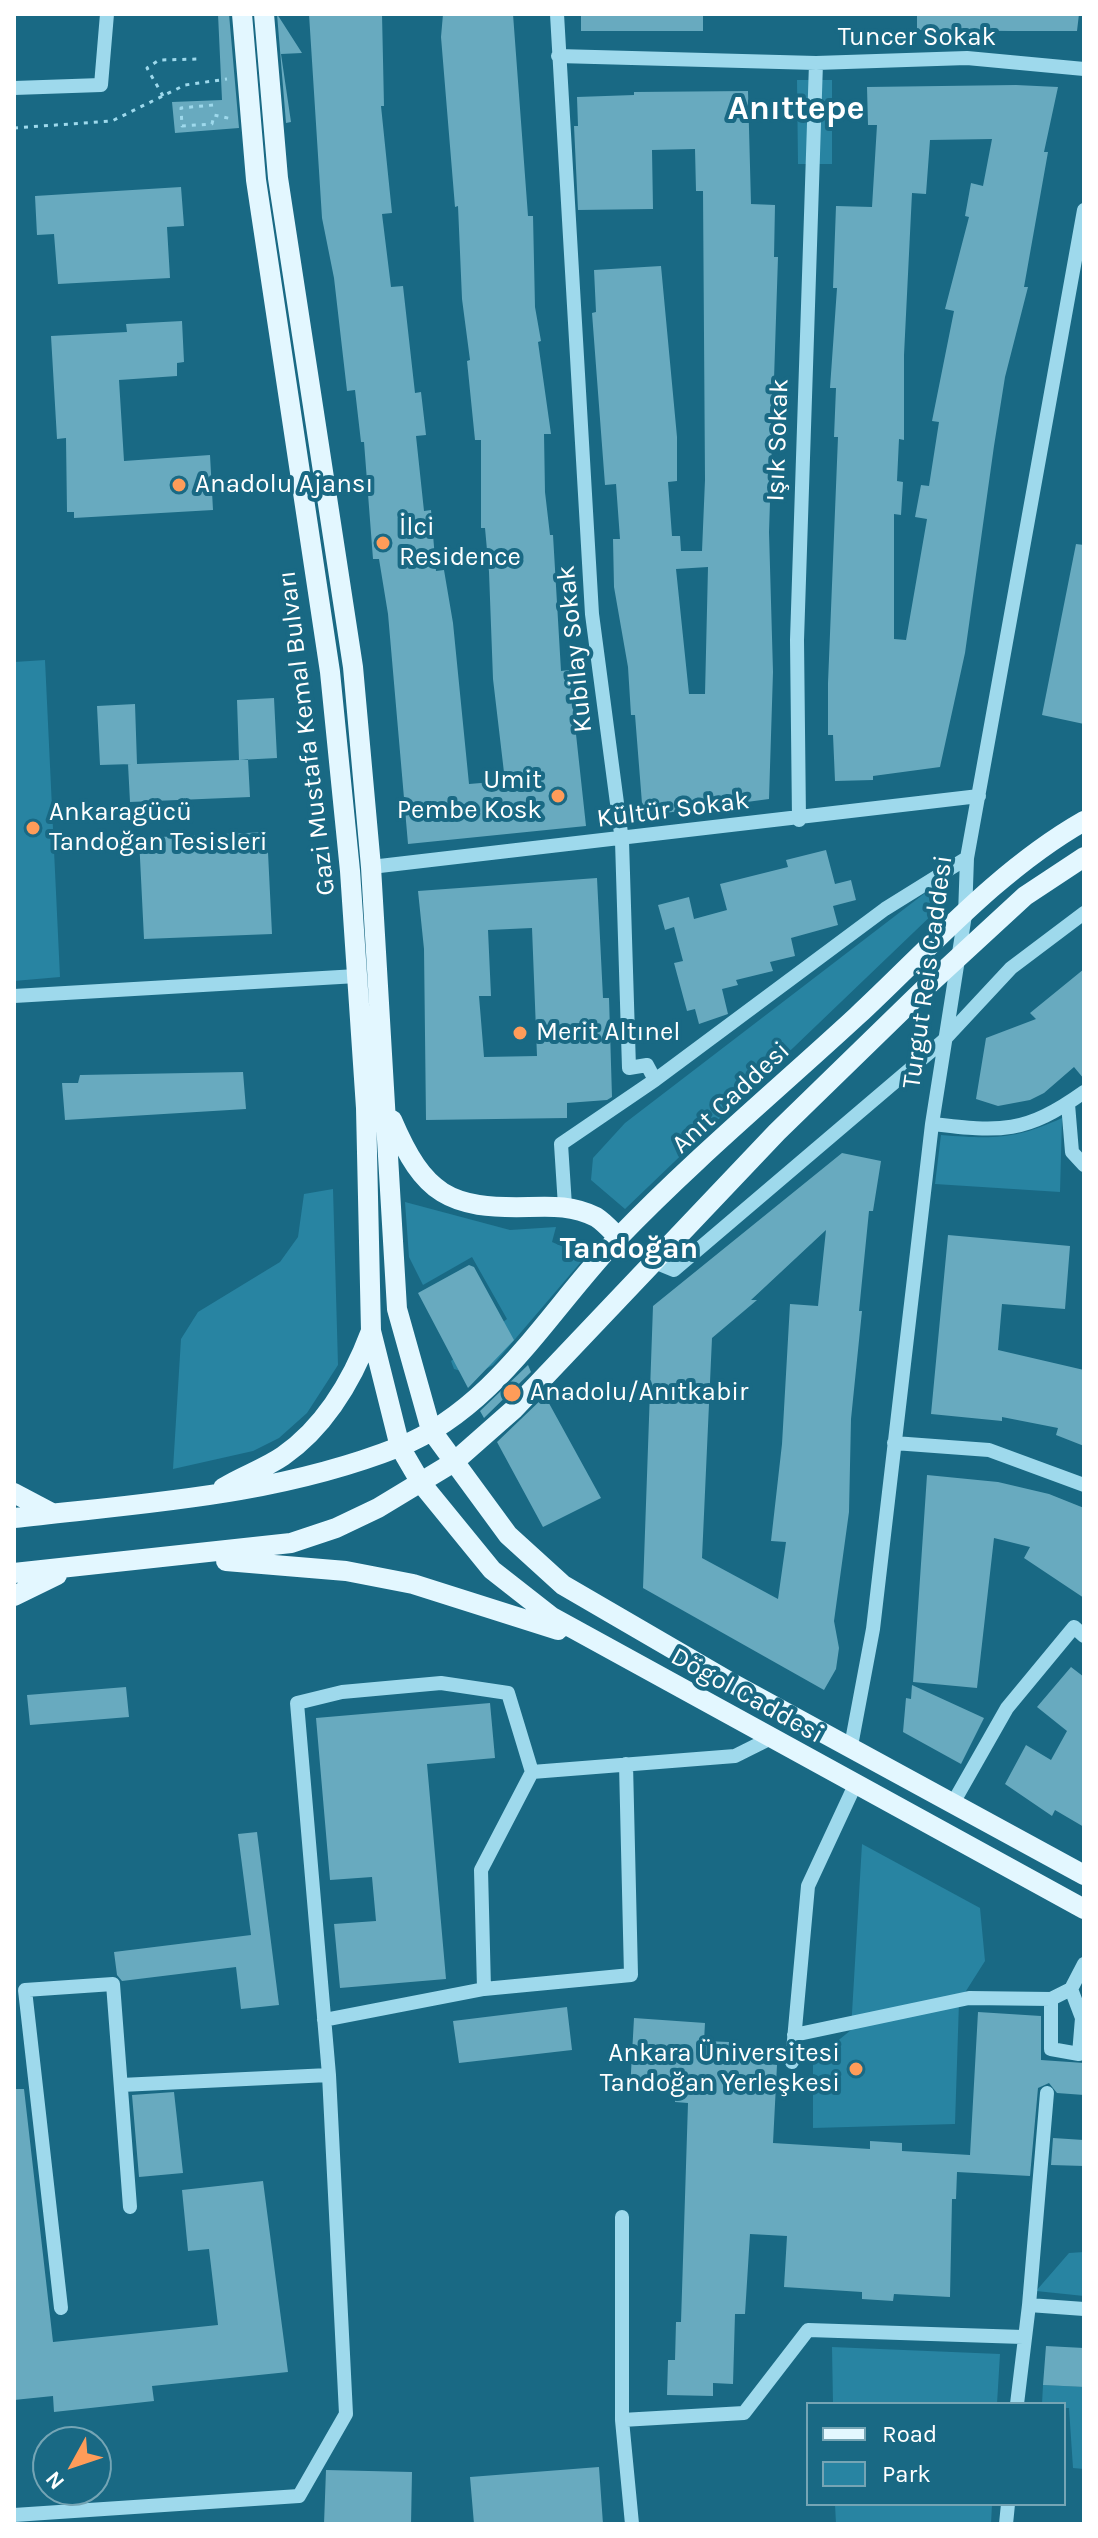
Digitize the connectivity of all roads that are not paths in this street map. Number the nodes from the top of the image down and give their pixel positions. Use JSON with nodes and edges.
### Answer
{"nodes":[{"id":1,"x":107,"y":14,"type":"edge"},
{"id":2,"x":242,"y":14,"type":"edge"},
{"id":3,"x":264,"y":14,"type":"edge"},
{"id":4,"x":557,"y":14,"type":"edge"},
{"id":5,"x":558,"y":56,"type":"junction"},
{"id":6,"x":816,"y":63,"type":"junction"},
{"id":7,"x":1084,"y":69,"type":"edge"},
{"id":8,"x":14,"y":88,"type":"edge"},
{"id":9,"x":1084,"y":210,"type":"edge"},
{"id":10,"x":979,"y":796,"type":"junction"},
{"id":11,"x":799,"y":820,"type":"junction"},
{"id":12,"x":1084,"y":821,"type":"edge"},
{"id":13,"x":622,"y":841,"type":"junction"},
{"id":14,"x":1084,"y":857,"type":"edge"},
{"id":15,"x":967,"y":858,"type":"junction"},
{"id":16,"x":371,"y":867,"type":"junction"},
{"id":17,"x":1084,"y":913,"type":"edge"},
{"id":18,"x":965,"y":915,"type":"junction"},
{"id":19,"x":957,"y":957,"type":"junction"},
{"id":20,"x":357,"y":976,"type":"junction"},
{"id":21,"x":14,"y":996,"type":"edge"},
{"id":22,"x":943,"y":1041,"type":"junction"},
{"id":23,"x":655,"y":1080,"type":"junction"},
{"id":24,"x":1084,"y":1092,"type":"edge"},
{"id":25,"x":1068,"y":1104,"type":"junction"},
{"id":26,"x":387,"y":1108,"type":"junction"},
{"id":27,"x":932,"y":1124,"type":"junction"},
{"id":28,"x":1084,"y":1165,"type":"edge"},
{"id":29,"x":565,"y":1206,"type":"junction"},
{"id":30,"x":619,"y":1238,"type":"junction"},
{"id":31,"x":652,"y":1261,"type":"junction"},
{"id":32,"x":371,"y":1331,"type":"junction"},
{"id":33,"x":431,"y":1430,"type":"junction"},
{"id":34,"x":894,"y":1443,"type":"junction"},
{"id":35,"x":400,"y":1447,"type":"junction"},
{"id":36,"x":454,"y":1462,"type":"junction"},
{"id":37,"x":421,"y":1483,"type":"junction"},
{"id":38,"x":1084,"y":1485,"type":"edge"},
{"id":39,"x":14,"y":1493,"type":"edge"},
{"id":40,"x":205,"y":1498,"type":"junction"},
{"id":41,"x":53,"y":1513,"type":"junction"},
{"id":42,"x":14,"y":1518,"type":"edge"},
{"id":43,"x":174,"y":1556,"type":"junction"},
{"id":44,"x":68,"y":1569,"type":"junction"},
{"id":45,"x":14,"y":1573,"type":"edge"},
{"id":46,"x":14,"y":1596,"type":"edge"},
{"id":47,"x":1084,"y":1636,"type":"edge"},
{"id":48,"x":592,"y":1641,"type":"junction"},
{"id":49,"x":771,"y":1738,"type":"junction"},
{"id":50,"x":851,"y":1746,"type":"junction"},
{"id":51,"x":626,"y":1764,"type":"junction"},
{"id":52,"x":532,"y":1772,"type":"junction"},
{"id":53,"x":855,"y":1785,"type":"junction"},
{"id":54,"x":953,"y":1803,"type":"junction"},
{"id":55,"x":1084,"y":1875,"type":"edge"},
{"id":56,"x":1084,"y":1909,"type":"edge"},
{"id":57,"x":1084,"y":1964,"type":"edge"},
{"id":58,"x":484,"y":1989,"type":"junction"},
{"id":59,"x":1071,"y":1989,"type":"junction"},
{"id":60,"x":1051,"y":1999,"type":"junction"},
{"id":61,"x":324,"y":2020,"type":"junction"},
{"id":62,"x":794,"y":2035,"type":"junction"},
{"id":63,"x":792,"y":2062,"type":"dead end"},
{"id":64,"x":329,"y":2075,"type":"junction"},
{"id":65,"x":121,"y":2085,"type":"junction"},
{"id":66,"x":1047,"y":2093,"type":"dead end"},
{"id":67,"x":130,"y":2207,"type":"dead end"},
{"id":68,"x":622,"y":2217,"type":"dead end"},
{"id":69,"x":1029,"y":2305,"type":"junction"},
{"id":70,"x":61,"y":2308,"type":"dead end"},
{"id":71,"x":1084,"y":2309,"type":"edge"},
{"id":72,"x":1023,"y":2337,"type":"junction"},
{"id":73,"x":1017,"y":2402,"type":"edge"},
{"id":74,"x":622,"y":2420,"type":"junction"},
{"id":75,"x":14,"y":2515,"type":"edge"},
{"id":76,"x":632,"y":2524,"type":"edge"}],
"edges":[{"from":1,"to":8,"type":"street"},
{"from":2,"to":20,"type":"main road","name":"Gazi Mustafa Kemal Bulvarı"},
{"from":3,"to":16,"type":"main road","name":"Gazi Mustafa Kemal Bulvarı"},
{"from":4,"to":5,"type":"street","name":"Kubilay Sokak"},
{"from":5,"to":6,"type":"street","name":"Tuncer Sokak"},
{"from":5,"to":13,"type":"street","name":"Kubilay Sokak"},
{"from":6,"to":7,"type":"street","name":"Tuncer Sokak"},
{"from":6,"to":11,"type":"street","name":"Işık Sokak"},
{"from":9,"to":10,"type":"street","name":"Turgut Reis Caddesi"},
{"from":10,"to":11,"type":"street","name":"Kültür Sokak"},
{"from":10,"to":15,"type":"street","name":"Turgut Reis Caddesi"},
{"from":11,"to":13,"type":"street","name":"Kültür Sokak"},
{"from":12,"to":18,"type":"main road","name":"Anıt Caddesi"},
{"from":13,"to":16,"type":"street","name":"Kültür Sokak"},
{"from":13,"to":23,"type":"street","name":"Kubilay Sokak"},
{"from":14,"to":19,"type":"main road"},
{"from":15,"to":18,"type":"street","name":"Turgut Reis Caddesi"},
{"from":15,"to":23,"type":"street"},
{"from":16,"to":26,"type":"main road","name":"Gazi Mustafa Kemal Bulvarı"},
{"from":17,"to":22,"type":"street"},
{"from":18,"to":19,"type":"street","name":"Turgut Reis Caddesi"},
{"from":18,"to":30,"type":"main road","name":"Anıt Caddesi"},
{"from":19,"to":22,"type":"street","name":"Turgut Reis Caddesi"},
{"from":19,"to":31,"type":"main road"},
{"from":20,"to":21,"type":"street"},
{"from":20,"to":32,"type":"main road","name":"Gazi Mustafa Kemal Bulvarı"},
{"from":22,"to":27,"type":"street","name":"Turgut Reis Caddesi"},
{"from":22,"to":31,"type":"street"},
{"from":23,"to":29,"type":"street"},
{"from":24,"to":25,"type":"street"},
{"from":25,"to":27,"type":"street"},
{"from":25,"to":28,"type":"street"},
{"from":26,"to":29,"type":"main road"},
{"from":26,"to":33,"type":"main road","name":"Gazi Mustafa Kemal Bulvarı"},
{"from":27,"to":34,"type":"street","name":"Turgut Reis Caddesi"},
{"from":29,"to":30,"type":"main road"},
{"from":30,"to":33,"type":"main road","name":"Anıt Caddesi"},
{"from":31,"to":36,"type":"main road"},
{"from":32,"to":35,"type":"main road","name":"Gazi Mustafa Kemal Bulvarı"},
{"from":32,"to":40,"type":"main road"},
{"from":33,"to":35,"type":"main road"},
{"from":33,"to":36,"type":"main road","name":"Dögol Caddesi"},
{"from":34,"to":38,"type":"street"},
{"from":34,"to":50,"type":"street","name":"Turgut Reis Caddesi"},
{"from":35,"to":37,"type":"main road","name":"Dögol Caddesi"},
{"from":35,"to":40,"type":"main road"},
{"from":36,"to":37,"type":"main road"},
{"from":36,"to":50,"type":"main road","name":"Dögol Caddesi"},
{"from":37,"to":43,"type":"main road"},
{"from":37,"to":48,"type":"main road","name":"Dögol Caddesi"},
{"from":39,"to":41,"type":"main road"},
{"from":40,"to":41,"type":"main road"},
{"from":41,"to":42,"type":"main road"},
{"from":43,"to":44,"type":"main road"},
{"from":43,"to":48,"type":"main road"},
{"from":44,"to":45,"type":"main road"},
{"from":44,"to":46,"type":"main road"},
{"from":47,"to":54,"type":"street"},
{"from":48,"to":49,"type":"main road","name":"Dögol Caddesi"},
{"from":49,"to":51,"type":"street"},
{"from":49,"to":53,"type":"main road","name":"Dögol Caddesi"},
{"from":50,"to":54,"type":"main road","name":"Dögol Caddesi"},
{"from":51,"to":52,"type":"street"},
{"from":51,"to":58,"type":"street"},
{"from":52,"to":58,"type":"street"},
{"from":52,"to":61,"type":"street"},
{"from":53,"to":56,"type":"main road","name":"Dögol Caddesi"},
{"from":53,"to":62,"type":"street"},
{"from":54,"to":55,"type":"main road","name":"Dögol Caddesi"},
{"from":57,"to":59,"type":"street"},
{"from":58,"to":61,"type":"street"},
{"from":59,"to":60,"type":"street"},
{"from":59,"to":60,"type":"street"},
{"from":60,"to":62,"type":"street"},
{"from":61,"to":64,"type":"street"},
{"from":62,"to":63,"type":"street"},
{"from":64,"to":65,"type":"street"},
{"from":64,"to":75,"type":"street"},
{"from":65,"to":67,"type":"street"},
{"from":65,"to":70,"type":"street"},
{"from":66,"to":69,"type":"street"},
{"from":68,"to":74,"type":"street"},
{"from":69,"to":71,"type":"street"},
{"from":69,"to":72,"type":"street"},
{"from":72,"to":73,"type":"street"},
{"from":72,"to":74,"type":"street"},
{"from":74,"to":76,"type":"street"}]}
